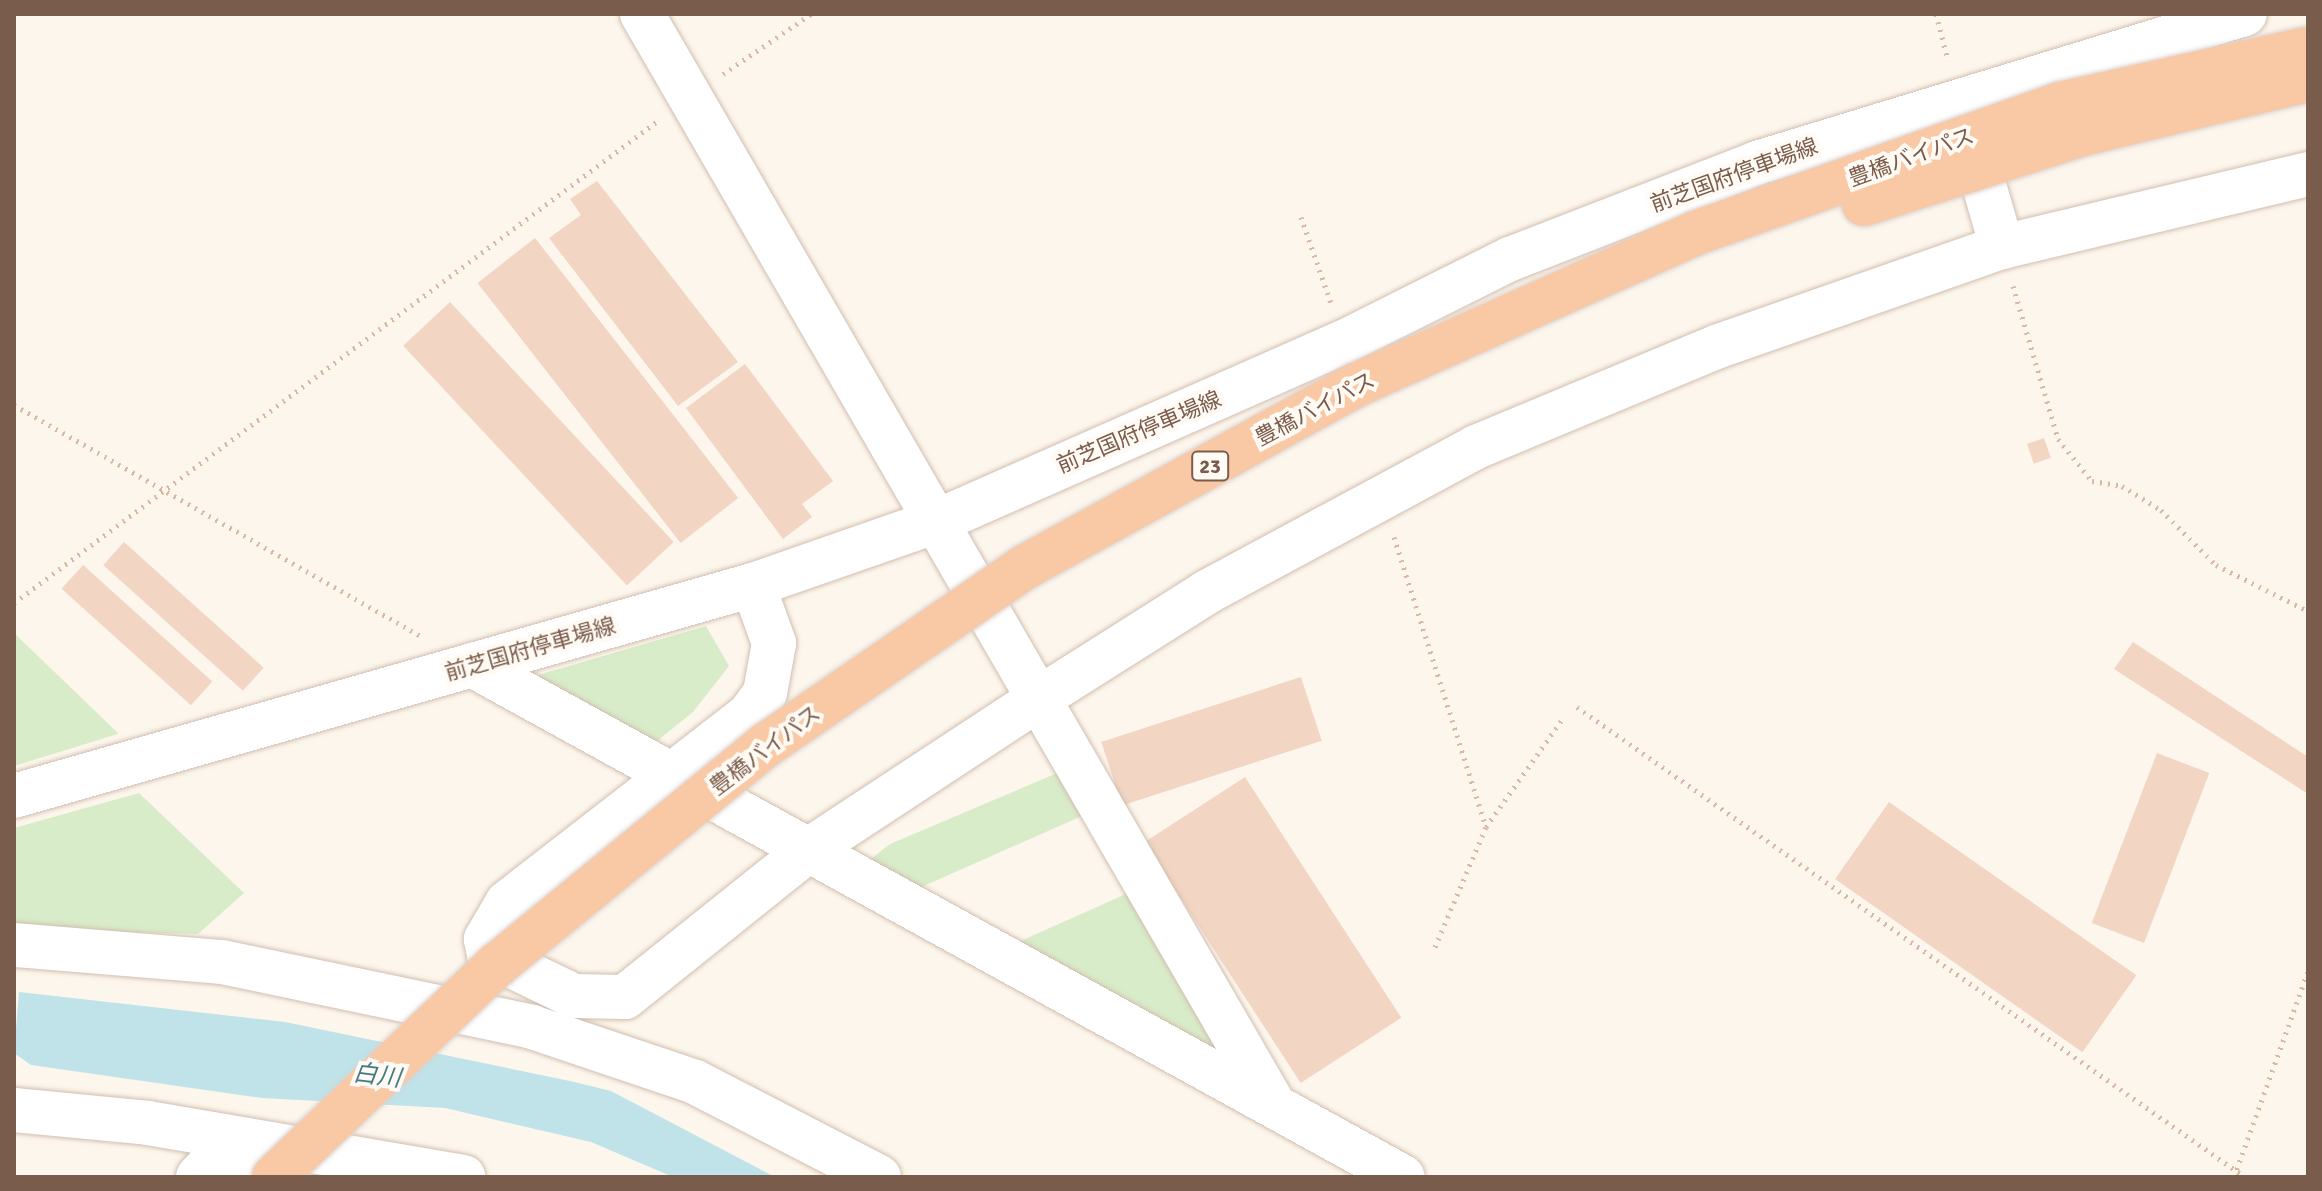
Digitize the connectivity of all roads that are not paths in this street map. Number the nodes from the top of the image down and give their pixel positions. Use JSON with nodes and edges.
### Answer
{"nodes":[{"id":1,"x":642,"y":14,"type":"edge"},
{"id":2,"x":2245,"y":14,"type":"edge"},
{"id":3,"x":2163,"y":24,"type":"edge"},
{"id":4,"x":2308,"y":49,"type":"edge"},
{"id":5,"x":2308,"y":79,"type":"edge"},
{"id":6,"x":1959,"y":100,"type":"junction"},
{"id":7,"x":2308,"y":174,"type":"edge"},
{"id":8,"x":2002,"y":247,"type":"junction"},
{"id":9,"x":940,"y":520,"type":"junction"},
{"id":10,"x":753,"y":585,"type":"junction"},
{"id":11,"x":472,"y":665,"type":"junction"},
{"id":12,"x":1038,"y":699,"type":"junction"},
{"id":13,"x":670,"y":775,"type":"junction"},
{"id":14,"x":14,"y":796,"type":"edge"},
{"id":15,"x":807,"y":851,"type":"junction"},
{"id":16,"x":14,"y":945,"type":"edge"},
{"id":17,"x":1271,"y":1100,"type":"junction"},
{"id":18,"x":14,"y":1110,"type":"edge"},
{"id":19,"x":198,"y":1177,"type":"edge"},
{"id":20,"x":274,"y":1177,"type":"edge"},
{"id":21,"x":306,"y":1177,"type":"edge"},
{"id":22,"x":319,"y":1177,"type":"edge"},
{"id":23,"x":463,"y":1177,"type":"edge"},
{"id":24,"x":879,"y":1177,"type":"edge"},
{"id":25,"x":1403,"y":1177,"type":"edge"}],
"edges":[{"from":1,"to":9,"type":"street"},
{"from":2,"to":3,"type":"street","name":"前芝国府停車場線"},
{"from":3,"to":6,"type":"street","name":"前芝国府停車場線"},
{"from":4,"to":20,"type":"highway","name":"豊橋バイパス","number":"23","bridge":true},
{"from":5,"to":21,"type":"highway","name":"豊橋バイパス","number":"23","bridge":true},
{"from":6,"to":8,"type":"street"},
{"from":6,"to":9,"type":"street","name":"前芝国府停車場線"},
{"from":7,"to":8,"type":"street"},
{"from":8,"to":12,"type":"street"},
{"from":9,"to":10,"type":"street","name":"前芝国府停車場線"},
{"from":9,"to":12,"type":"street"},
{"from":10,"to":11,"type":"street","name":"前芝国府停車場線"},
{"from":10,"to":13,"type":"street"},
{"from":11,"to":13,"type":"street"},
{"from":11,"to":14,"type":"street","name":"前芝国府停車場線"},
{"from":12,"to":15,"type":"street"},
{"from":12,"to":17,"type":"street"},
{"from":13,"to":15,"type":"street"},
{"from":13,"to":15,"type":"street"},
{"from":15,"to":17,"type":"street"},
{"from":16,"to":24,"type":"street"},
{"from":17,"to":25,"type":"street"},
{"from":18,"to":23,"type":"street"},
{"from":19,"to":22,"type":"street"}]}
